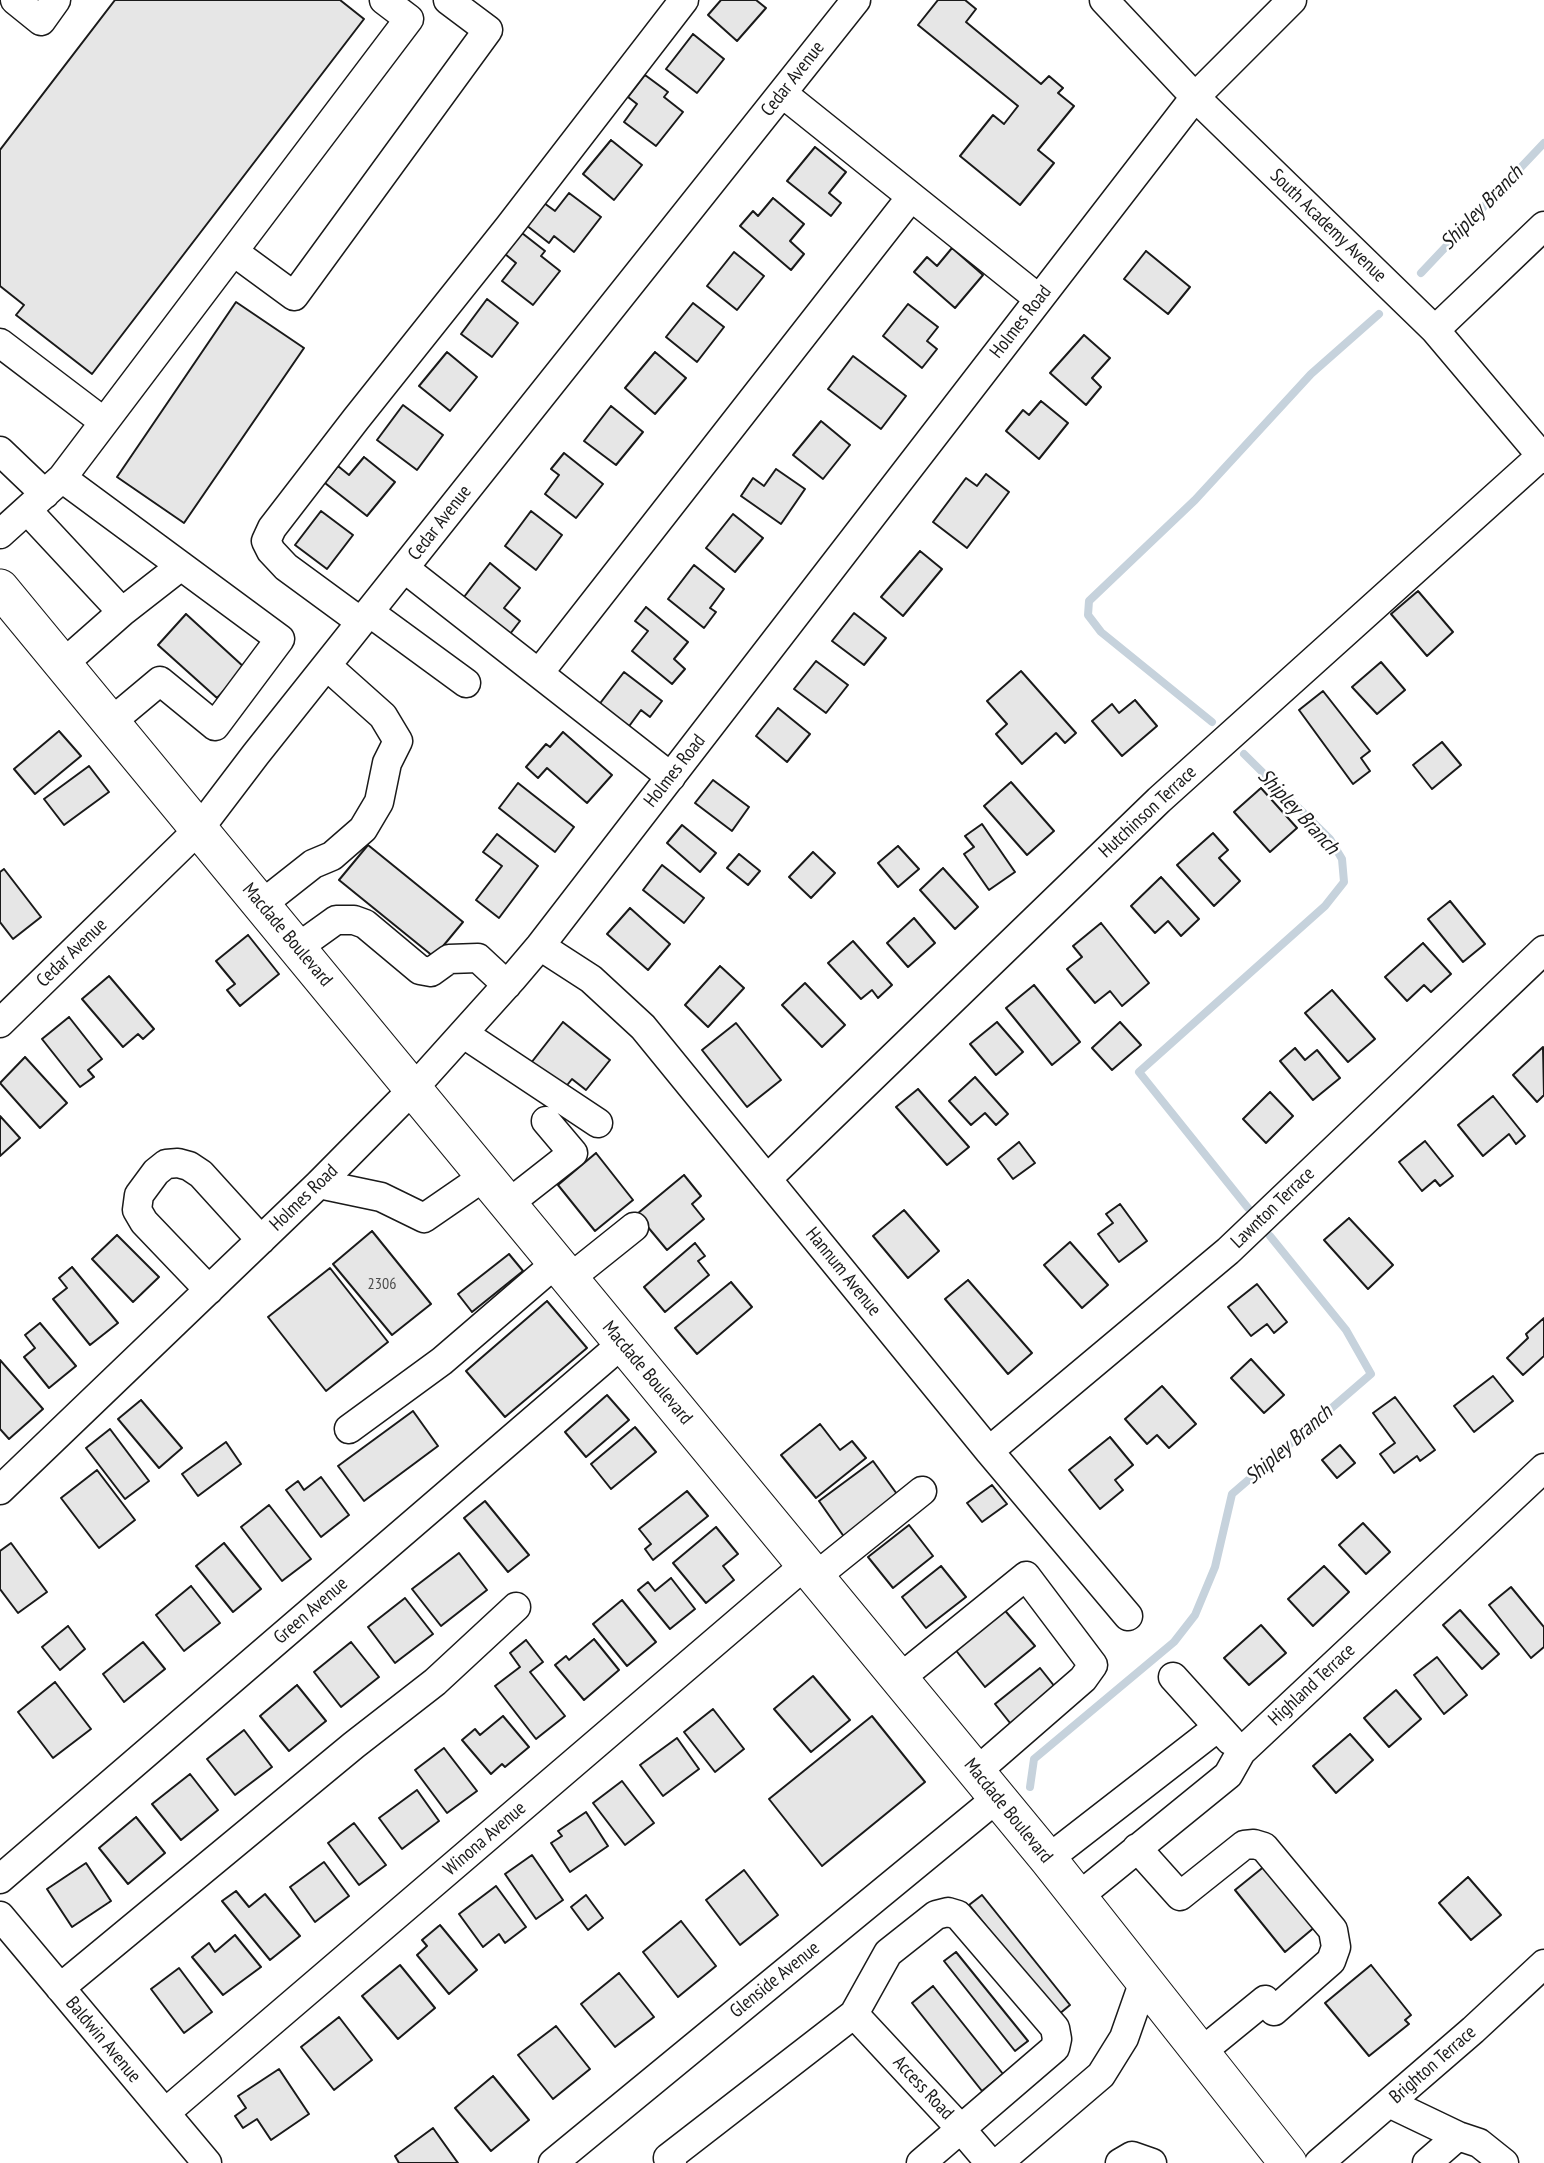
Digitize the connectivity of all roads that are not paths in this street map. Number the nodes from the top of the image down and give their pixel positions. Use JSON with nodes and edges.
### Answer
{"nodes":[{"id":1,"x":15,"y":0,"type":"edge"},
{"id":2,"x":56,"y":0,"type":"edge"},
{"id":3,"x":384,"y":0,"type":"edge"},
{"id":4,"x":449,"y":0,"type":"edge"},
{"id":5,"x":684,"y":0,"type":"edge"},
{"id":6,"x":856,"y":0,"type":"edge"},
{"id":7,"x":1104,"y":0,"type":"edge"},
{"id":8,"x":1292,"y":0,"type":"edge"},
{"id":9,"x":416,"y":10,"type":"edge"},
{"id":10,"x":782,"y":93,"type":"junction"},
{"id":11,"x":1195,"y":97,"type":"junction"},
{"id":12,"x":911,"y":197,"type":"junction"},
{"id":13,"x":1544,"y":226,"type":"edge"},
{"id":14,"x":234,"y":252,"type":"junction"},
{"id":15,"x":1039,"y":299,"type":"junction"},
{"id":16,"x":1435,"y":330,"type":"junction"},
{"id":17,"x":0,"y":344,"type":"edge"},
{"id":18,"x":104,"y":422,"type":"junction"},
{"id":19,"x":0,"y":451,"type":"edge"},
{"id":20,"x":1542,"y":457,"type":"edge"},
{"id":21,"x":45,"y":494,"type":"junction"},
{"id":22,"x":0,"y":534,"type":"edge"},
{"id":23,"x":181,"y":566,"type":"junction"},
{"id":24,"x":404,"y":568,"type":"junction"},
{"id":25,"x":2,"y":595,"type":"edge"},
{"id":26,"x":122,"y":612,"type":"junction"},
{"id":27,"x":365,"y":617,"type":"junction"},
{"id":28,"x":63,"y":664,"type":"junction"},
{"id":29,"x":327,"y":666,"type":"junction"},
{"id":30,"x":539,"y":673,"type":"junction"},
{"id":31,"x":466,"y":683,"type":"dead end"},
{"id":32,"x":111,"y":722,"type":"junction"},
{"id":33,"x":671,"y":777,"type":"junction"},
{"id":34,"x":199,"y":829,"type":"junction"},
{"id":35,"x":261,"y":905,"type":"junction"},
{"id":36,"x":540,"y":946,"type":"junction"},
{"id":37,"x":297,"y":947,"type":"junction"},
{"id":38,"x":1544,"y":950,"type":"edge"},
{"id":39,"x":506,"y":985,"type":"junction"},
{"id":40,"x":0,"y":1023,"type":"edge"},
{"id":41,"x":464,"y":1034,"type":"junction"},
{"id":42,"x":413,"y":1089,"type":"junction"},
{"id":43,"x":546,"y":1121,"type":"dead end"},
{"id":44,"x":598,"y":1123,"type":"dead end"},
{"id":45,"x":485,"y":1176,"type":"junction"},
{"id":46,"x":767,"y":1179,"type":"junction"},
{"id":47,"x":319,"y":1184,"type":"junction"},
{"id":48,"x":508,"y":1204,"type":"junction"},
{"id":49,"x":634,"y":1227,"type":"dead end"},
{"id":50,"x":261,"y":1240,"type":"junction"},
{"id":51,"x":563,"y":1271,"type":"junction"},
{"id":52,"x":209,"y":1290,"type":"junction"},
{"id":53,"x":623,"y":1343,"type":"junction"},
{"id":54,"x":349,"y":1429,"type":"dead end"},
{"id":55,"x":989,"y":1451,"type":"junction"},
{"id":56,"x":1544,"y":1468,"type":"edge"},
{"id":57,"x":0,"y":1490,"type":"edge"},
{"id":58,"x":922,"y":1491,"type":"dead end"},
{"id":59,"x":810,"y":1571,"type":"junction"},
{"id":60,"x":516,"y":1607,"type":"dead end"},
{"id":61,"x":1128,"y":1616,"type":"dead end"},
{"id":62,"x":1173,"y":1677,"type":"dead end"},
{"id":63,"x":899,"y":1679,"type":"junction"},
{"id":64,"x":1218,"y":1727,"type":"junction"},
{"id":65,"x":1241,"y":1752,"type":"junction"},
{"id":66,"x":986,"y":1785,"type":"junction"},
{"id":67,"x":1137,"y":1848,"type":"junction"},
{"id":68,"x":1048,"y":1859,"type":"junction"},
{"id":69,"x":0,"y":1879,"type":"edge"},
{"id":70,"x":1078,"y":1896,"type":"junction"},
{"id":71,"x":0,"y":1916,"type":"edge"},
{"id":72,"x":1544,"y":1964,"type":"edge"},
{"id":73,"x":1144,"y":1981,"type":"junction"},
{"id":74,"x":61,"y":1988,"type":"junction"},
{"id":75,"x":854,"y":2014,"type":"junction"},
{"id":76,"x":1200,"y":2053,"type":"junction"},
{"id":77,"x":1390,"y":2103,"type":"junction"},
{"id":78,"x":165,"y":2113,"type":"junction"},
{"id":79,"x":961,"y":2129,"type":"junction"},
{"id":80,"x":1474,"y":2147,"type":"edge"},
{"id":81,"x":668,"y":2162,"type":"edge"},
{"id":82,"x":207,"y":2163,"type":"edge"},
{"id":83,"x":553,"y":2163,"type":"edge"},
{"id":84,"x":921,"y":2163,"type":"edge"},
{"id":85,"x":990,"y":2163,"type":"edge"},
{"id":86,"x":998,"y":2163,"type":"edge"},
{"id":87,"x":1120,"y":2163,"type":"edge"},
{"id":88,"x":1152,"y":2163,"type":"edge"},
{"id":89,"x":1288,"y":2163,"type":"edge"},
{"id":90,"x":1319,"y":2163,"type":"edge"},
{"id":91,"x":1427,"y":2163,"type":"edge"},
{"id":92,"x":1504,"y":2163,"type":"edge"}],
"edges":[{"from":1,"to":2,"type":"street"},
{"from":3,"to":9,"type":"street"},
{"from":4,"to":14,"type":"street"},
{"from":5,"to":27,"type":"street"},
{"from":6,"to":10,"type":"street","name":"Cedar Avenue"},
{"from":7,"to":11,"type":"street","name":"South Academy Avenue"},
{"from":8,"to":11,"type":"street","name":"Holmes Road"},
{"from":9,"to":14,"type":"street"},
{"from":10,"to":12,"type":"street"},
{"from":10,"to":24,"type":"street","name":"Cedar Avenue"},
{"from":11,"to":15,"type":"street","name":"Holmes Road"},
{"from":11,"to":16,"type":"street","name":"South Academy Avenue"},
{"from":12,"to":15,"type":"street"},
{"from":12,"to":30,"type":"street"},
{"from":13,"to":16,"type":"street"},
{"from":14,"to":18,"type":"street"},
{"from":15,"to":33,"type":"street","name":"Holmes Road"},
{"from":16,"to":20,"type":"street","name":"South Academy Avenue"},
{"from":17,"to":18,"type":"street"},
{"from":18,"to":21,"type":"street"},
{"from":19,"to":21,"type":"street"},
{"from":20,"to":46,"type":"street","name":"Hutchinson Terrace"},
{"from":21,"to":22,"type":"street"},
{"from":21,"to":23,"type":"street"},
{"from":21,"to":26,"type":"street"},
{"from":23,"to":26,"type":"street"},
{"from":23,"to":32,"type":"street"},
{"from":24,"to":27,"type":"street","name":"Cedar Avenue"},
{"from":24,"to":30,"type":"street"},
{"from":25,"to":28,"type":"main road","name":"Macdade Boulevard"},
{"from":26,"to":28,"type":"street"},
{"from":27,"to":29,"type":"street","name":"Cedar Avenue"},
{"from":27,"to":31,"type":"street"},
{"from":28,"to":32,"type":"main road","name":"Macdade Boulevard"},
{"from":29,"to":34,"type":"street","name":"Cedar Avenue"},
{"from":29,"to":35,"type":"street"},
{"from":30,"to":33,"type":"street"},
{"from":32,"to":34,"type":"main road","name":"Macdade Boulevard"},
{"from":33,"to":36,"type":"street","name":"Holmes Road"},
{"from":34,"to":35,"type":"main road","name":"Macdade Boulevard"},
{"from":34,"to":40,"type":"street","name":"Cedar Avenue"},
{"from":35,"to":37,"type":"main road","name":"Macdade Boulevard"},
{"from":36,"to":39,"type":"street","name":"Holmes Road"},
{"from":36,"to":46,"type":"street","name":"Hannum Avenue"},
{"from":37,"to":39,"type":"street"},
{"from":37,"to":42,"type":"main road","name":"Macdade Boulevard"},
{"from":38,"to":55,"type":"street","name":"Lawnton Terrace"},
{"from":39,"to":41,"type":"street","name":"Holmes Road"},
{"from":41,"to":42,"type":"street","name":"Holmes Road"},
{"from":41,"to":44,"type":"street"},
{"from":42,"to":45,"type":"main road","name":"Macdade Boulevard"},
{"from":42,"to":47,"type":"street","name":"Holmes Road"},
{"from":43,"to":48,"type":"street"},
{"from":45,"to":47,"type":"street"},
{"from":45,"to":48,"type":"main road","name":"Macdade Boulevard"},
{"from":46,"to":55,"type":"street","name":"Hannum Avenue"},
{"from":47,"to":50,"type":"street","name":"Holmes Road"},
{"from":48,"to":51,"type":"main road","name":"Macdade Boulevard"},
{"from":49,"to":51,"type":"street"},
{"from":50,"to":52,"type":"street","name":"Holmes Road"},
{"from":50,"to":52,"type":"street"},
{"from":51,"to":53,"type":"main road","name":"Macdade Boulevard"},
{"from":51,"to":54,"type":"street"},
{"from":52,"to":57,"type":"street","name":"Holmes Road"},
{"from":53,"to":59,"type":"main road","name":"Macdade Boulevard"},
{"from":53,"to":69,"type":"street","name":"Green Avenue"},
{"from":55,"to":61,"type":"street","name":"Hannum Avenue"},
{"from":56,"to":65,"type":"street","name":"Highland Terrace"},
{"from":58,"to":59,"type":"street","name":"Winona Avenue"},
{"from":59,"to":63,"type":"main road","name":"Macdade Boulevard"},
{"from":59,"to":78,"type":"street","name":"Winona Avenue"},
{"from":60,"to":74,"type":"street"},
{"from":62,"to":64,"type":"street"},
{"from":63,"to":66,"type":"main road","name":"Macdade Boulevard"},
{"from":63,"to":66,"type":"street","name":"Glenside Avenue"},
{"from":64,"to":65,"type":"street"},
{"from":64,"to":68,"type":"street"},
{"from":65,"to":67,"type":"street","name":"Highland Terrace"},
{"from":66,"to":68,"type":"main road","name":"Macdade Boulevard"},
{"from":66,"to":83,"type":"street","name":"Glenside Avenue"},
{"from":67,"to":70,"type":"street","name":"Highland Terrace"},
{"from":67,"to":76,"type":"street"},
{"from":68,"to":70,"type":"main road","name":"Macdade Boulevard"},
{"from":70,"to":73,"type":"main road","name":"Macdade Boulevard"},
{"from":71,"to":74,"type":"street","name":"Baldwin Avenue"},
{"from":72,"to":77,"type":"street","name":"Brighton Terrace"},
{"from":73,"to":76,"type":"main road","name":"Macdade Boulevard"},
{"from":73,"to":86,"type":"street"},
{"from":74,"to":78,"type":"street","name":"Baldwin Avenue"},
{"from":75,"to":79,"type":"street","name":"Access Road"},
{"from":75,"to":79,"type":"street"},
{"from":75,"to":81,"type":"street"},
{"from":76,"to":89,"type":"main road","name":"Macdade Boulevard"},
{"from":77,"to":80,"type":"street"},
{"from":77,"to":90,"type":"street","name":"Brighton Terrace"},
{"from":78,"to":82,"type":"street","name":"Baldwin Avenue"},
{"from":79,"to":84,"type":"street"},
{"from":79,"to":85,"type":"street","name":"Access Road"},
{"from":80,"to":91,"type":"street"},
{"from":80,"to":92,"type":"street"},
{"from":87,"to":88,"type":"street"}]}
